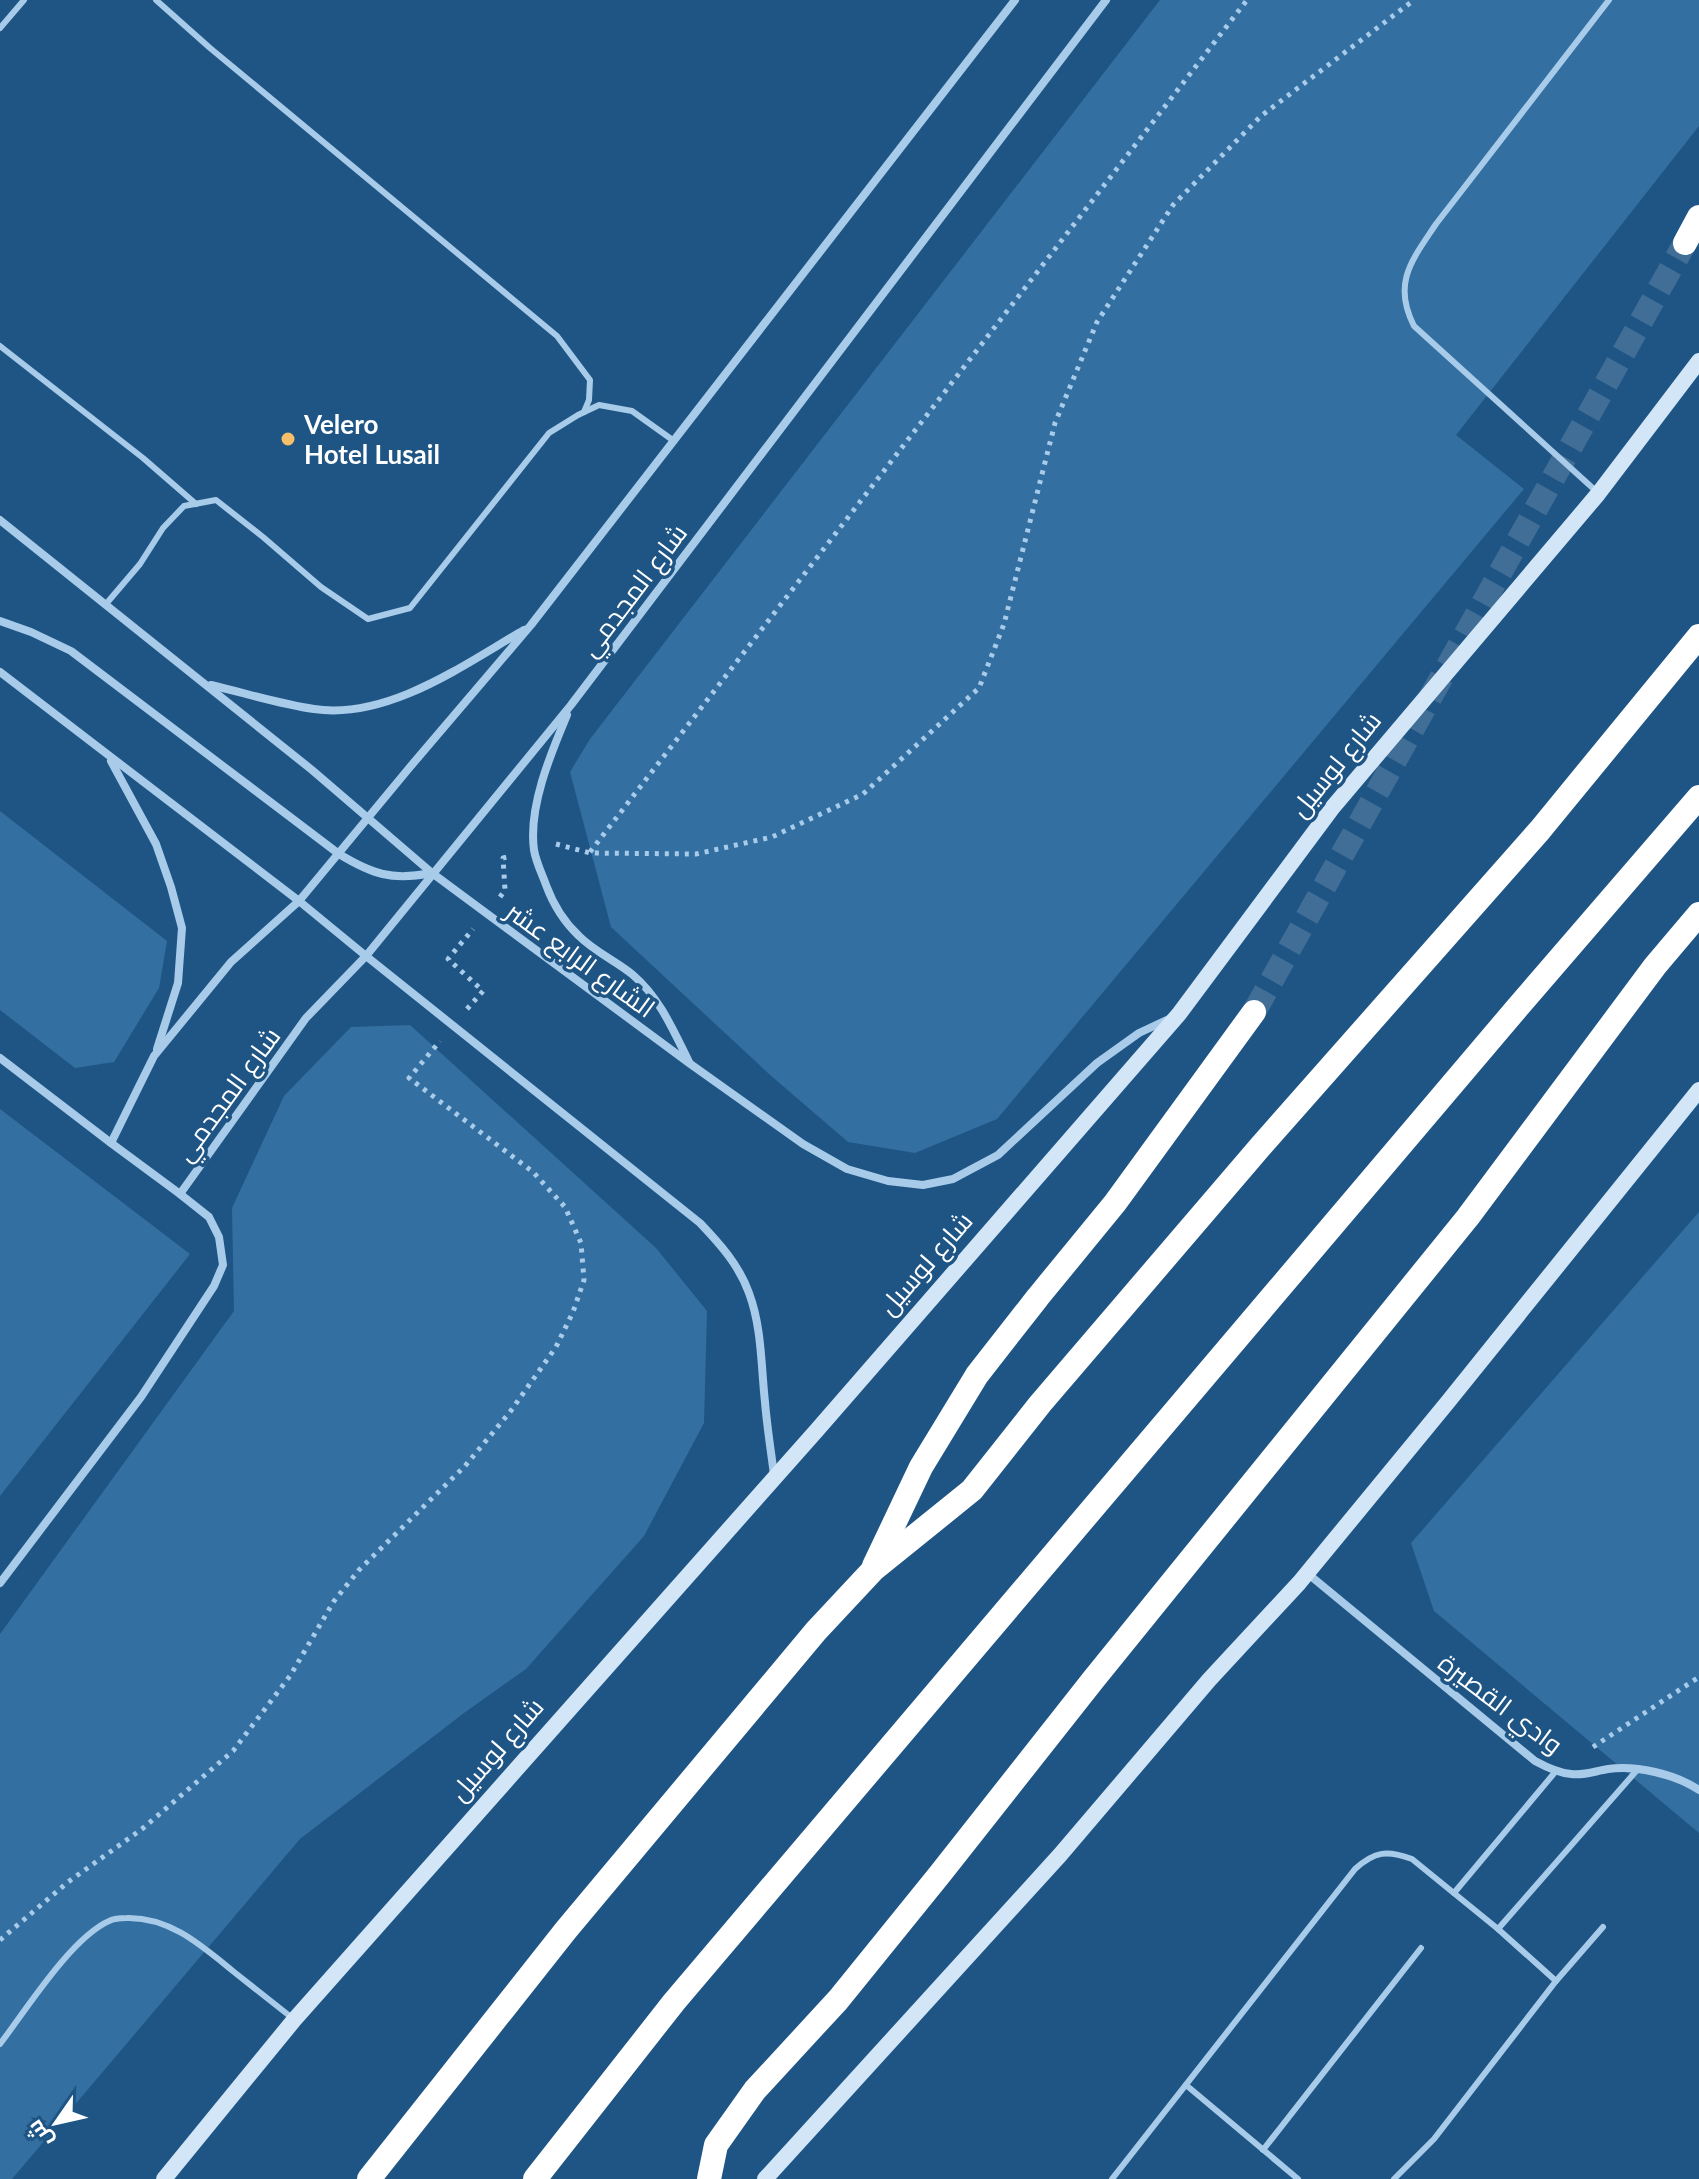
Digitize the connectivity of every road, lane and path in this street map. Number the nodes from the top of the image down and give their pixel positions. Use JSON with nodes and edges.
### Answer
{"nodes":[{"id":1,"x":24,"y":0,"type":"edge"},
{"id":2,"x":156,"y":0,"type":"edge"},
{"id":3,"x":1014,"y":0,"type":"edge"},
{"id":4,"x":1106,"y":0,"type":"edge"},
{"id":5,"x":1247,"y":0,"type":"edge"},
{"id":6,"x":1414,"y":0,"type":"edge"},
{"id":7,"x":1609,"y":0,"type":"edge"},
{"id":8,"x":0,"y":28,"type":"edge"},
{"id":9,"x":1699,"y":217,"type":"edge"},
{"id":10,"x":1685,"y":243,"type":"tunnel mouth"},
{"id":11,"x":0,"y":346,"type":"edge"},
{"id":12,"x":1699,"y":361,"type":"edge"},
{"id":13,"x":584,"y":412,"type":"junction"},
{"id":14,"x":674,"y":441,"type":"junction"},
{"id":15,"x":1598,"y":494,"type":"junction"},
{"id":16,"x":197,"y":504,"type":"junction"},
{"id":17,"x":2,"y":522,"type":"edge"},
{"id":18,"x":106,"y":604,"type":"junction"},
{"id":19,"x":0,"y":621,"type":"edge"},
{"id":20,"x":531,"y":625,"type":"junction"},
{"id":21,"x":1699,"y":636,"type":"edge"},
{"id":22,"x":0,"y":672,"type":"edge"},
{"id":23,"x":207,"y":685,"type":"junction"},
{"id":24,"x":571,"y":705,"type":"junction"},
{"id":25,"x":109,"y":757,"type":"junction"},
{"id":26,"x":1699,"y":797,"type":"edge"},
{"id":27,"x":369,"y":817,"type":"junction"},
{"id":28,"x":534,"y":850,"type":"junction"},
{"id":29,"x":590,"y":853,"type":"junction"},
{"id":30,"x":339,"y":854,"type":"junction"},
{"id":31,"x":432,"y":873,"type":"junction"},
{"id":32,"x":299,"y":901,"type":"junction"},
{"id":33,"x":486,"y":913,"type":"junction"},
{"id":34,"x":1699,"y":914,"type":"edge"},
{"id":35,"x":366,"y":956,"type":"junction"},
{"id":36,"x":1254,"y":1012,"type":"tunnel mouth"},
{"id":37,"x":1179,"y":1014,"type":"junction"},
{"id":38,"x":453,"y":1026,"type":"junction"},
{"id":39,"x":154,"y":1056,"type":"junction"},
{"id":40,"x":0,"y":1058,"type":"edge"},
{"id":41,"x":689,"y":1063,"type":"junction"},
{"id":42,"x":1699,"y":1090,"type":"edge"},
{"id":43,"x":111,"y":1143,"type":"junction"},
{"id":44,"x":180,"y":1194,"type":"junction"},
{"id":45,"x":775,"y":1476,"type":"junction"},
{"id":46,"x":873,"y":1570,"type":"junction"},
{"id":47,"x":1307,"y":1573,"type":"junction"},
{"id":48,"x":0,"y":1583,"type":"edge"},
{"id":49,"x":1699,"y":1677,"type":"edge"},
{"id":50,"x":1638,"y":1769,"type":"junction"},
{"id":51,"x":1556,"y":1771,"type":"junction"},
{"id":52,"x":1699,"y":1790,"type":"edge"},
{"id":53,"x":1454,"y":1893,"type":"junction"},
{"id":54,"x":1603,"y":1927,"type":"dead end"},
{"id":55,"x":1498,"y":1929,"type":"junction"},
{"id":56,"x":0,"y":1940,"type":"edge"},
{"id":57,"x":1421,"y":1948,"type":"dead end"},
{"id":58,"x":1556,"y":1981,"type":"junction"},
{"id":59,"x":294,"y":2020,"type":"junction"},
{"id":60,"x":0,"y":2044,"type":"edge"},
{"id":61,"x":1186,"y":2085,"type":"junction"},
{"id":62,"x":1263,"y":2150,"type":"junction"},
{"id":63,"x":164,"y":2179,"type":"edge"},
{"id":64,"x":369,"y":2179,"type":"edge"},
{"id":65,"x":535,"y":2179,"type":"edge"},
{"id":66,"x":709,"y":2179,"type":"edge"},
{"id":67,"x":765,"y":2179,"type":"edge"},
{"id":68,"x":1112,"y":2179,"type":"edge"},
{"id":69,"x":1298,"y":2179,"type":"edge"},
{"id":70,"x":1394,"y":2179,"type":"edge"}],
"edges":[{"from":1,"to":8,"type":"lane"},
{"from":2,"to":13,"type":"lane"},
{"from":3,"to":14,"type":"street"},
{"from":4,"to":24,"type":"street","name":"شارع المجدمي"},
{"from":5,"to":29,"type":"path"},
{"from":6,"to":29,"type":"path"},
{"from":7,"to":15,"type":"lane"},
{"from":9,"to":10,"type":"highway"},
{"from":11,"to":16,"type":"lane"},
{"from":12,"to":15,"type":"street","name":"شارع لوسيل"},
{"from":13,"to":14,"type":"lane"},
{"from":13,"to":16,"type":"lane"},
{"from":14,"to":20,"type":"street"},
{"from":15,"to":37,"type":"street","name":"شارع لوسيل"},
{"from":16,"to":18,"type":"lane"},
{"from":17,"to":18,"type":"street","name":"الشارع الرابع عشر"},
{"from":18,"to":23,"type":"street","name":"الشارع الرابع عشر"},
{"from":19,"to":30,"type":"street"},
{"from":20,"to":23,"type":"street"},
{"from":20,"to":27,"type":"street"},
{"from":21,"to":46,"type":"highway"},
{"from":22,"to":25,"type":"street"},
{"from":23,"to":27,"type":"street","name":"الشارع الرابع عشر"},
{"from":24,"to":28,"type":"street"},
{"from":24,"to":31,"type":"street","name":"شارع المجدمي"},
{"from":25,"to":32,"type":"street"},
{"from":25,"to":39,"type":"street"},
{"from":26,"to":65,"type":"highway"},
{"from":27,"to":30,"type":"street"},
{"from":27,"to":31,"type":"street","name":"الشارع الرابع عشر"},
{"from":28,"to":29,"type":"path"},
{"from":28,"to":33,"type":"path"},
{"from":28,"to":41,"type":"street"},
{"from":30,"to":31,"type":"street"},
{"from":30,"to":32,"type":"street"},
{"from":31,"to":33,"type":"street","name":"الشارع الرابع عشر"},
{"from":31,"to":35,"type":"street","name":"شارع المجدمي"},
{"from":32,"to":35,"type":"street"},
{"from":32,"to":39,"type":"street"},
{"from":33,"to":38,"type":"path"},
{"from":33,"to":41,"type":"street","name":"الشارع الرابع عشر"},
{"from":34,"to":66,"type":"highway"},
{"from":35,"to":38,"type":"street"},
{"from":35,"to":44,"type":"street","name":"شارع المجدمي"},
{"from":36,"to":46,"type":"highway"},
{"from":37,"to":41,"type":"street","name":"الشارع الرابع عشر"},
{"from":37,"to":45,"type":"street","name":"شارع لوسيل"},
{"from":38,"to":45,"type":"street"},
{"from":38,"to":56,"type":"path"},
{"from":39,"to":43,"type":"street"},
{"from":40,"to":43,"type":"street"},
{"from":42,"to":47,"type":"street"},
{"from":43,"to":44,"type":"street"},
{"from":44,"to":48,"type":"street"},
{"from":45,"to":59,"type":"street","name":"شارع لوسيل"},
{"from":46,"to":64,"type":"highway"},
{"from":47,"to":51,"type":"street","name":"وادي القصيرة"},
{"from":47,"to":67,"type":"street"},
{"from":49,"to":51,"type":"path"},
{"from":50,"to":51,"type":"street","name":"وادي القصيرة"},
{"from":50,"to":52,"type":"street","name":"وادي القصيرة"},
{"from":50,"to":55,"type":"lane"},
{"from":51,"to":53,"type":"lane"},
{"from":53,"to":55,"type":"lane"},
{"from":53,"to":61,"type":"lane"},
{"from":54,"to":58,"type":"lane"},
{"from":55,"to":58,"type":"lane"},
{"from":57,"to":62,"type":"lane"},
{"from":58,"to":70,"type":"lane"},
{"from":59,"to":60,"type":"lane"},
{"from":59,"to":63,"type":"street","name":"شارع لوسيل"},
{"from":61,"to":62,"type":"lane"},
{"from":61,"to":68,"type":"lane"},
{"from":62,"to":69,"type":"lane"}]}
